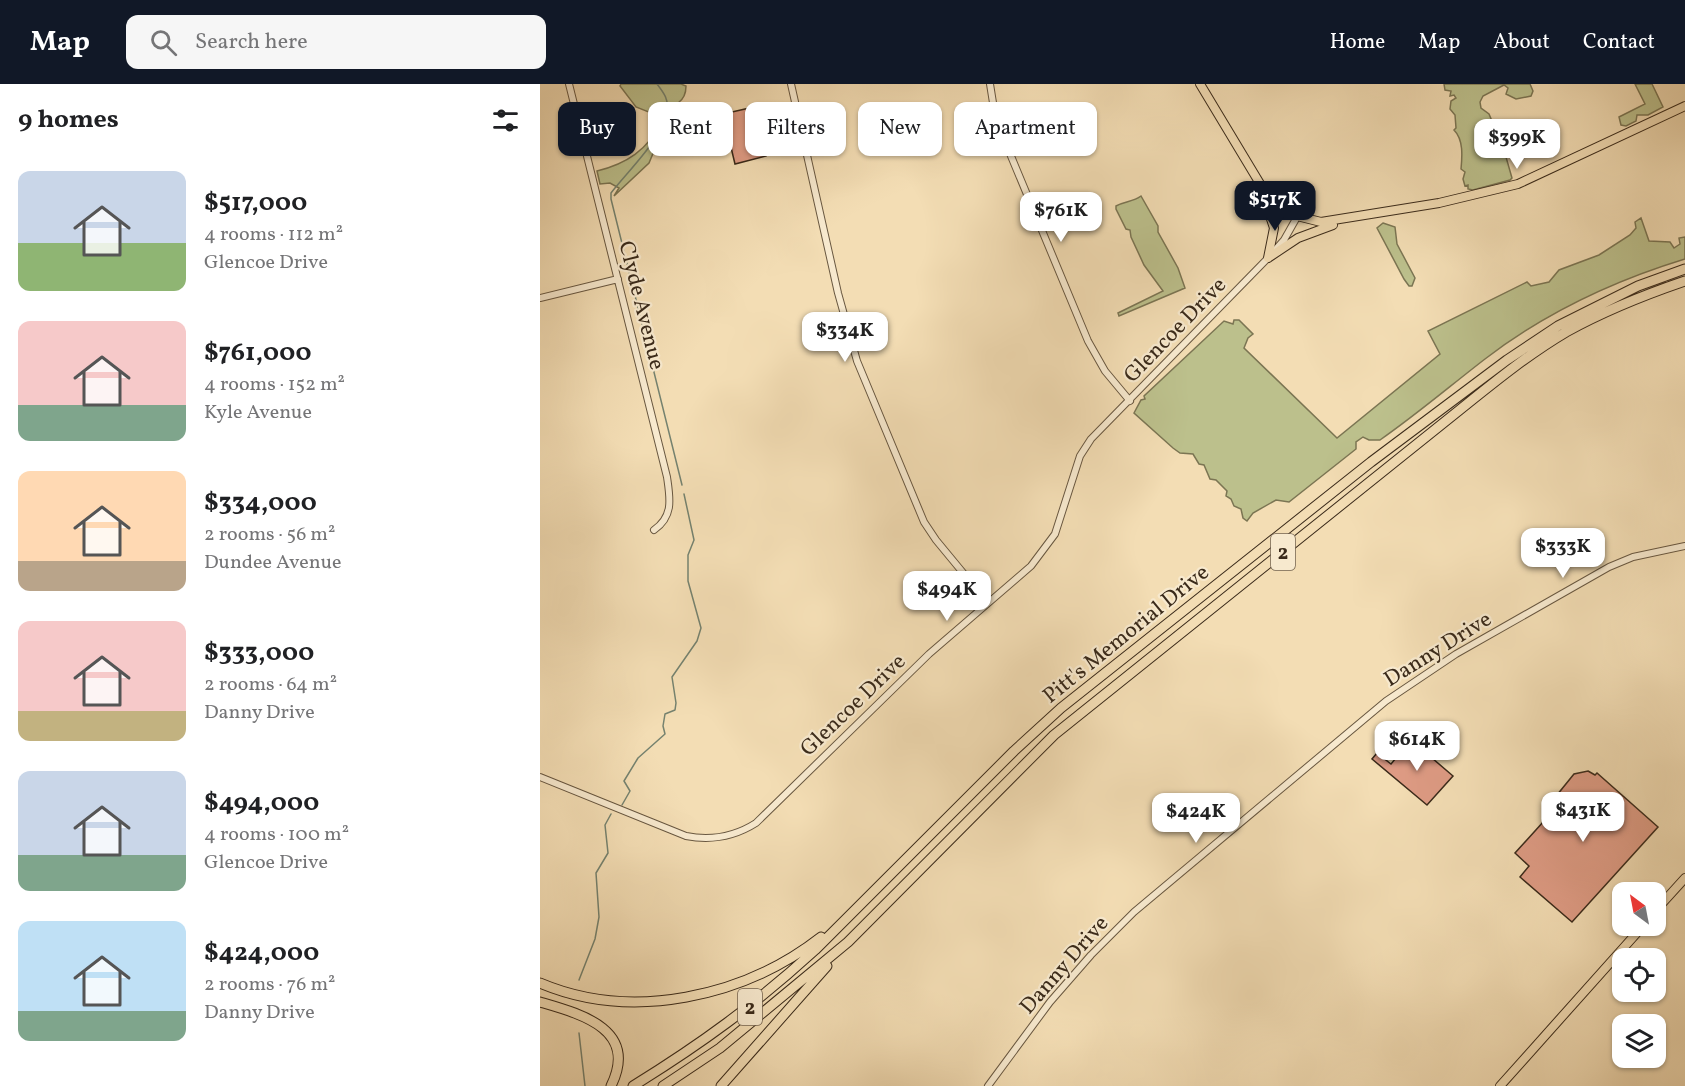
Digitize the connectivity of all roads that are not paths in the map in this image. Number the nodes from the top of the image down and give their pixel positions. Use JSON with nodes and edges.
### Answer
{"nodes":[{"id":1,"x":569,"y":84,"type":"edge"},
{"id":2,"x":790,"y":84,"type":"edge"},
{"id":3,"x":990,"y":84,"type":"edge"},
{"id":4,"x":1200,"y":84,"type":"edge"},
{"id":5,"x":1685,"y":106,"type":"edge"},
{"id":6,"x":1261,"y":188,"type":"junction"},
{"id":7,"x":1297,"y":217,"type":"junction"},
{"id":8,"x":1343,"y":220,"type":"junction"},
{"id":9,"x":1268,"y":258,"type":"junction"},
{"id":10,"x":1685,"y":269,"type":"edge"},
{"id":11,"x":618,"y":279,"type":"junction"},
{"id":12,"x":1685,"y":281,"type":"edge"},
{"id":13,"x":540,"y":298,"type":"edge"},
{"id":14,"x":1130,"y":401,"type":"junction"},
{"id":15,"x":654,"y":530,"type":"dead end"},
{"id":16,"x":1685,"y":546,"type":"edge"},
{"id":17,"x":988,"y":603,"type":"junction"},
{"id":18,"x":540,"y":777,"type":"edge"},
{"id":19,"x":1685,"y":878,"type":"edge"},
{"id":20,"x":1666,"y":899,"type":"edge"},
{"id":21,"x":853,"y":912,"type":"junction"},
{"id":22,"x":1633,"y":936,"type":"edge"},
{"id":23,"x":848,"y":942,"type":"junction"},
{"id":24,"x":540,"y":983,"type":"edge"},
{"id":25,"x":540,"y":1002,"type":"edge"},
{"id":26,"x":611,"y":1086,"type":"edge"},
{"id":27,"x":633,"y":1086,"type":"edge"},
{"id":28,"x":663,"y":1086,"type":"edge"},
{"id":29,"x":721,"y":1086,"type":"edge"},
{"id":30,"x":988,"y":1086,"type":"edge"},
{"id":31,"x":1500,"y":1086,"type":"edge"}],
"edges":[{"from":1,"to":11,"type":"street","name":"Clyde Avenue"},
{"from":2,"to":17,"type":"street"},
{"from":3,"to":14,"type":"street"},
{"from":4,"to":6,"type":"main road"},
{"from":5,"to":8,"type":"main road"},
{"from":6,"to":7,"type":"main road"},
{"from":6,"to":9,"type":"main road"},
{"from":7,"to":8,"type":"main road"},
{"from":7,"to":9,"type":"street","name":"Glencoe Drive"},
{"from":8,"to":9,"type":"main road"},
{"from":9,"to":14,"type":"street","name":"Glencoe Drive"},
{"from":10,"to":21,"type":"highway","name":"Pitt's Memorial Drive","number":"2"},
{"from":11,"to":13,"type":"street"},
{"from":11,"to":15,"type":"street","name":"Clyde Avenue"},
{"from":12,"to":23,"type":"highway","name":"Pitt's Memorial Drive","number":"2"},
{"from":14,"to":17,"type":"street","name":"Glencoe Drive"},
{"from":16,"to":30,"type":"street","name":"Danny Drive"},
{"from":17,"to":18,"type":"street","name":"Glencoe Drive"},
{"from":19,"to":20,"type":"main road"},
{"from":21,"to":24,"type":"highway"},
{"from":21,"to":27,"type":"highway","name":"Pitt's Memorial Drive","number":"2"},
{"from":22,"to":31,"type":"main road"},
{"from":23,"to":28,"type":"highway","name":"Pitt's Memorial Drive","number":"2"},
{"from":23,"to":29,"type":"highway"},
{"from":25,"to":26,"type":"highway"}]}
